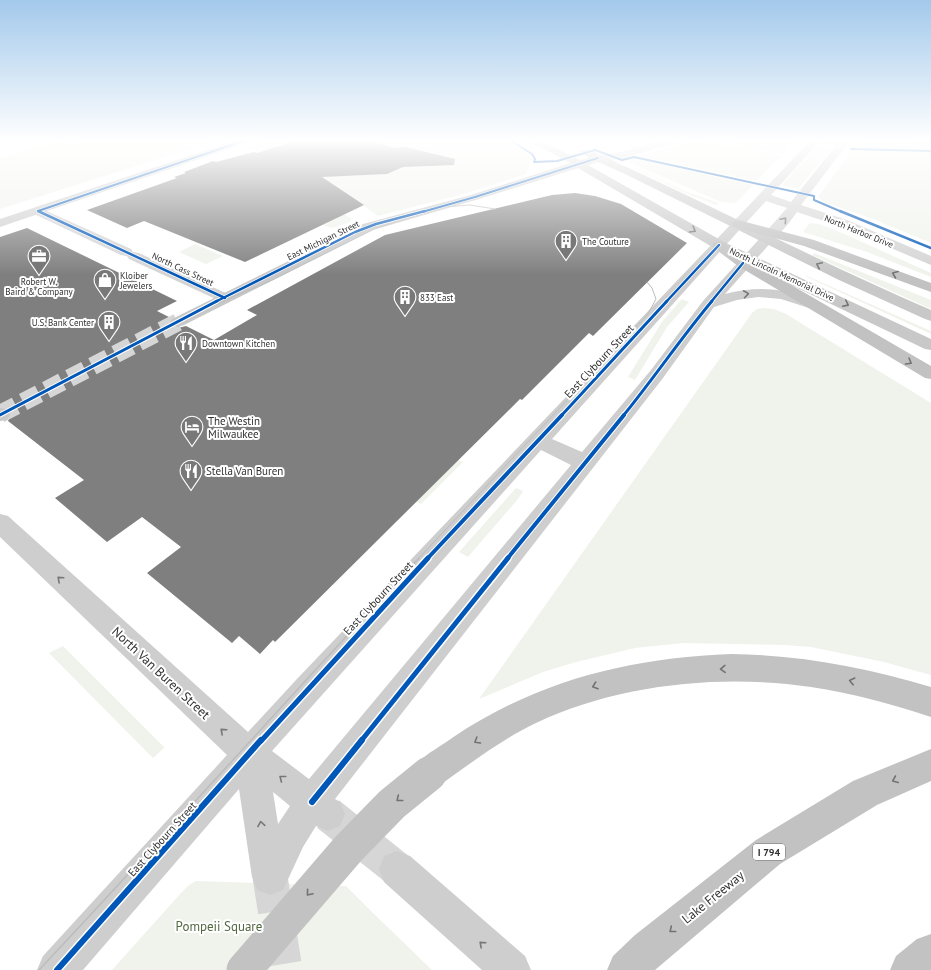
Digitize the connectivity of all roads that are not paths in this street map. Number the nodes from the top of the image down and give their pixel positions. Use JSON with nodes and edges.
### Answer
{"nodes":[{"id":1,"x":113,"y":185,"type":"edge"},
{"id":2,"x":509,"y":185,"type":"edge"},
{"id":3,"x":616,"y":185,"type":"edge"},
{"id":4,"x":656,"y":185,"type":"edge"},
{"id":5,"x":775,"y":185,"type":"edge"},
{"id":6,"x":810,"y":185,"type":"edge"},
{"id":7,"x":764,"y":197,"type":"junction"},
{"id":8,"x":796,"y":206,"type":"junction"},
{"id":9,"x":38,"y":211,"type":"junction"},
{"id":10,"x":0,"y":223,"type":"edge"},
{"id":11,"x":738,"y":224,"type":"junction"},
{"id":12,"x":769,"y":236,"type":"junction"},
{"id":13,"x":719,"y":245,"type":"junction"},
{"id":14,"x":749,"y":257,"type":"junction"},
{"id":15,"x":931,"y":261,"type":"edge"},
{"id":16,"x":931,"y":288,"type":"edge"},
{"id":17,"x":224,"y":298,"type":"junction"},
{"id":18,"x":809,"y":303,"type":"junction"},
{"id":19,"x":708,"y":304,"type":"junction"},
{"id":20,"x":931,"y":316,"type":"edge"},
{"id":21,"x":178,"y":322,"type":"tunnel mouth"},
{"id":22,"x":931,"y":327,"type":"edge"},
{"id":23,"x":931,"y":345,"type":"edge"},
{"id":24,"x":931,"y":374,"type":"edge"},
{"id":25,"x":538,"y":441,"type":"junction"},
{"id":26,"x":586,"y":463,"type":"junction"},
{"id":27,"x":0,"y":523,"type":"edge"},
{"id":28,"x":931,"y":702,"type":"edge"},
{"id":29,"x":250,"y":754,"type":"junction"},
{"id":30,"x":931,"y":765,"type":"edge"},
{"id":31,"x":320,"y":808,"type":"junction"},
{"id":32,"x":397,"y":869,"type":"tunnel mouth"},
{"id":33,"x":931,"y":952,"type":"edge"},
{"id":34,"x":57,"y":970,"type":"edge"},
{"id":35,"x":244,"y":970,"type":"edge"},
{"id":36,"x":511,"y":970,"type":"edge"},
{"id":37,"x":627,"y":970,"type":"edge"},
{"id":38,"x":910,"y":970,"type":"edge"}],
"edges":[{"from":1,"to":9,"type":"main road"},
{"from":2,"to":17,"type":"main road","name":"East Michigan Street"},
{"from":3,"to":13,"type":"main road","name":"North Lincoln Memorial Drive","one_way":true},
{"from":4,"to":11,"type":"main road"},
{"from":5,"to":7,"type":"street","name":"East Clybourn Street"},
{"from":6,"to":8,"type":"street"},
{"from":7,"to":8,"type":"street","name":"North Harbor Drive"},
{"from":7,"to":11,"type":"street","name":"East Clybourn Street"},
{"from":12,"to":8,"type":"street","one_way":true},
{"from":8,"to":15,"type":"street","name":"North Harbor Drive"},
{"from":9,"to":10,"type":"main road"},
{"from":9,"to":17,"type":"street","name":"North Cass Street"},
{"from":11,"to":12,"type":"main road"},
{"from":11,"to":13,"type":"main road","name":"East Clybourn Street"},
{"from":12,"to":14,"type":"main road"},
{"from":16,"to":12,"type":"highway","one_way":true},
{"from":20,"to":12,"type":"main road","one_way":true},
{"from":13,"to":14,"type":"highway"},
{"from":13,"to":25,"type":"main road","name":"East Clybourn Street"},
{"from":14,"to":18,"type":"highway"},
{"from":14,"to":19,"type":"main road"},
{"from":14,"to":22,"type":"main road"},
{"from":14,"to":23,"type":"main road","name":"North Lincoln Memorial Drive","one_way":true},
{"from":17,"to":21,"type":"main road","name":"East Michigan Street"},
{"from":19,"to":18,"type":"main road","one_way":true},
{"from":18,"to":24,"type":"highway","one_way":true},
{"from":19,"to":26,"type":"main road"},
{"from":25,"to":26,"type":"main road"},
{"from":25,"to":29,"type":"main road","name":"East Clybourn Street"},
{"from":26,"to":31,"type":"main road"},
{"from":29,"to":27,"type":"main road","name":"North Van Buren Street","one_way":true},
{"from":28,"to":35,"type":"highway","one_way":true,"bridge":true},
{"from":31,"to":29,"type":"main road","name":"North Van Buren Street","one_way":true},
{"from":31,"to":29,"type":"main road","one_way":true},
{"from":29,"to":34,"type":"main road","name":"East Clybourn Street"},
{"from":30,"to":37,"type":"highway","name":"Lake Freeway","number":"I 794","one_way":true},
{"from":36,"to":32,"type":"main road","one_way":true},
{"from":33,"to":38,"type":"highway"}]}
